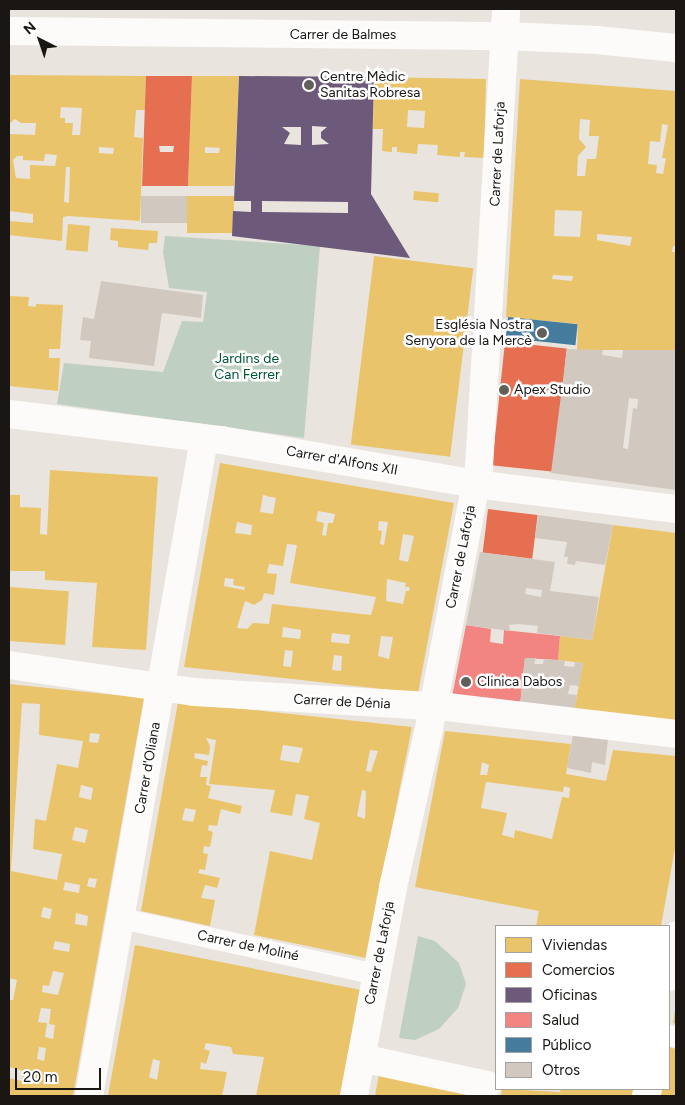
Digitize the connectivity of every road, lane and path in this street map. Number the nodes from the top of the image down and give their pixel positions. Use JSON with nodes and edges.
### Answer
{"nodes":[{"id":1,"x":506,"y":9,"type":"edge"},
{"id":2,"x":9,"y":31,"type":"edge"},
{"id":3,"x":504,"y":36,"type":"junction"},
{"id":4,"x":676,"y":48,"type":"edge"},
{"id":5,"x":9,"y":414,"type":"edge"},
{"id":6,"x":204,"y":439,"type":"junction"},
{"id":7,"x":475,"y":484,"type":"junction"},
{"id":8,"x":676,"y":509,"type":"edge"},
{"id":9,"x":9,"y":665,"type":"edge"},
{"id":10,"x":162,"y":687,"type":"junction"},
{"id":11,"x":432,"y":707,"type":"junction"},
{"id":12,"x":676,"y":734,"type":"edge"},
{"id":13,"x":121,"y":918,"type":"junction"},
{"id":14,"x":676,"y":936,"type":"edge"},
{"id":15,"x":670,"y":971,"type":"edge"},
{"id":16,"x":376,"y":974,"type":"junction"},
{"id":17,"x":361,"y":1058,"type":"junction"},
{"id":18,"x":487,"y":1084,"type":"dead end"},
{"id":19,"x":89,"y":1096,"type":"edge"},
{"id":20,"x":354,"y":1096,"type":"edge"}],
"edges":[{"from":1,"to":3,"type":"street","name":"Carrer de Laforja"},
{"from":2,"to":3,"type":"street","name":"Carrer de Balmes"},
{"from":3,"to":4,"type":"street","name":"Carrer de Balmes"},
{"from":3,"to":7,"type":"street","name":"Carrer de Laforja"},
{"from":5,"to":6,"type":"street","name":"Carrer d'Alfons XII"},
{"from":6,"to":7,"type":"street","name":"Carrer d'Alfons XII"},
{"from":6,"to":10,"type":"street","name":"Carrer d'Oliana"},
{"from":7,"to":8,"type":"street","name":"Carrer d'Alfons XII"},
{"from":7,"to":11,"type":"street","name":"Carrer de Laforja"},
{"from":9,"to":10,"type":"street","name":"Carrer de Dénia"},
{"from":10,"to":11,"type":"street","name":"Carrer de Dénia"},
{"from":10,"to":13,"type":"street","name":"Carrer d'Oliana"},
{"from":11,"to":12,"type":"street","name":"Carrer de Dénia"},
{"from":11,"to":16,"type":"street","name":"Carrer de Laforja"},
{"from":13,"to":16,"type":"street","name":"Carrer de Moliné"},
{"from":13,"to":19,"type":"street","name":"Carrer d'Oliana"},
{"from":14,"to":15,"type":"street"},
{"from":16,"to":17,"type":"street","name":"Carrer de Laforja"},
{"from":17,"to":18,"type":"street"},
{"from":17,"to":20,"type":"street","name":"Carrer de Laforja"}]}
